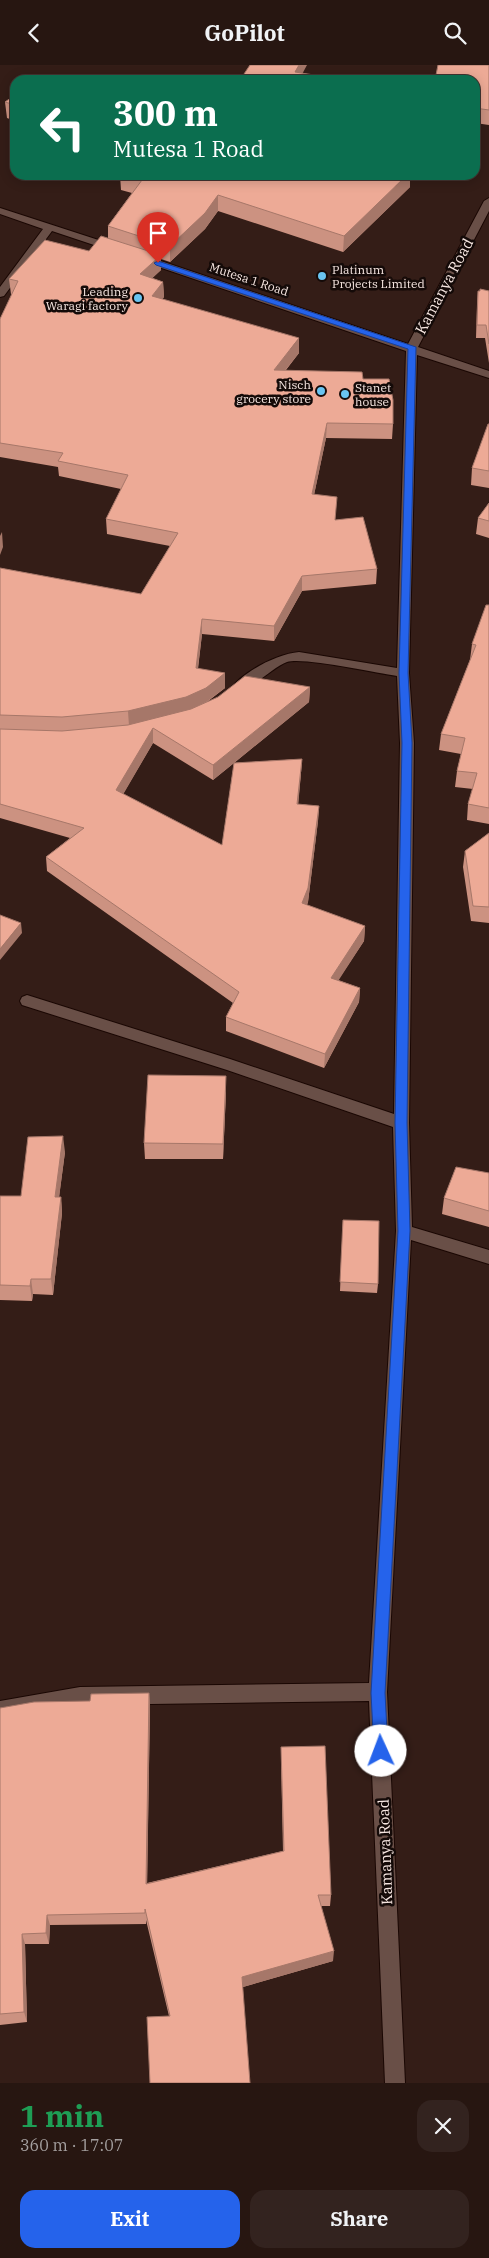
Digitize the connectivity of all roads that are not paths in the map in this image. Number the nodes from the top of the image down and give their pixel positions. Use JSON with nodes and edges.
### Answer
{"nodes":[{"id":1,"x":489,"y":201,"type":"edge"},
{"id":2,"x":0,"y":211,"type":"edge"},
{"id":3,"x":50,"y":227,"type":"junction"},
{"id":4,"x":0,"y":294,"type":"edge"},
{"id":5,"x":412,"y":347,"type":"junction"},
{"id":6,"x":489,"y":375,"type":"edge"},
{"id":7,"x":404,"y":673,"type":"junction"},
{"id":8,"x":228,"y":696,"type":"edge"},
{"id":9,"x":27,"y":1001,"type":"dead end"},
{"id":10,"x":401,"y":1123,"type":"junction"},
{"id":11,"x":404,"y":1231,"type":"junction"},
{"id":12,"x":489,"y":1257,"type":"edge"},
{"id":13,"x":378,"y":1693,"type":"junction"},
{"id":14,"x":0,"y":1710,"type":"edge"},
{"id":15,"x":395,"y":2083,"type":"edge"}],
"edges":[{"from":1,"to":5,"type":"street","name":"Kamanya Road"},
{"from":2,"to":3,"type":"street","name":"Mutesa 1 Road"},
{"from":3,"to":4,"type":"street"},
{"from":3,"to":5,"type":"street","name":"Mutesa 1 Road"},
{"from":5,"to":6,"type":"street","name":"Mutesa 1 Road"},
{"from":5,"to":7,"type":"street","name":"Kamanya Road"},
{"from":7,"to":8,"type":"street"},
{"from":7,"to":10,"type":"street","name":"Kamanya Road"},
{"from":9,"to":10,"type":"street"},
{"from":10,"to":11,"type":"street","name":"Kamanya Road"},
{"from":11,"to":12,"type":"street"},
{"from":11,"to":13,"type":"street","name":"Kamanya Road"},
{"from":13,"to":14,"type":"street"},
{"from":13,"to":15,"type":"street","name":"Kamanya Road"}]}
